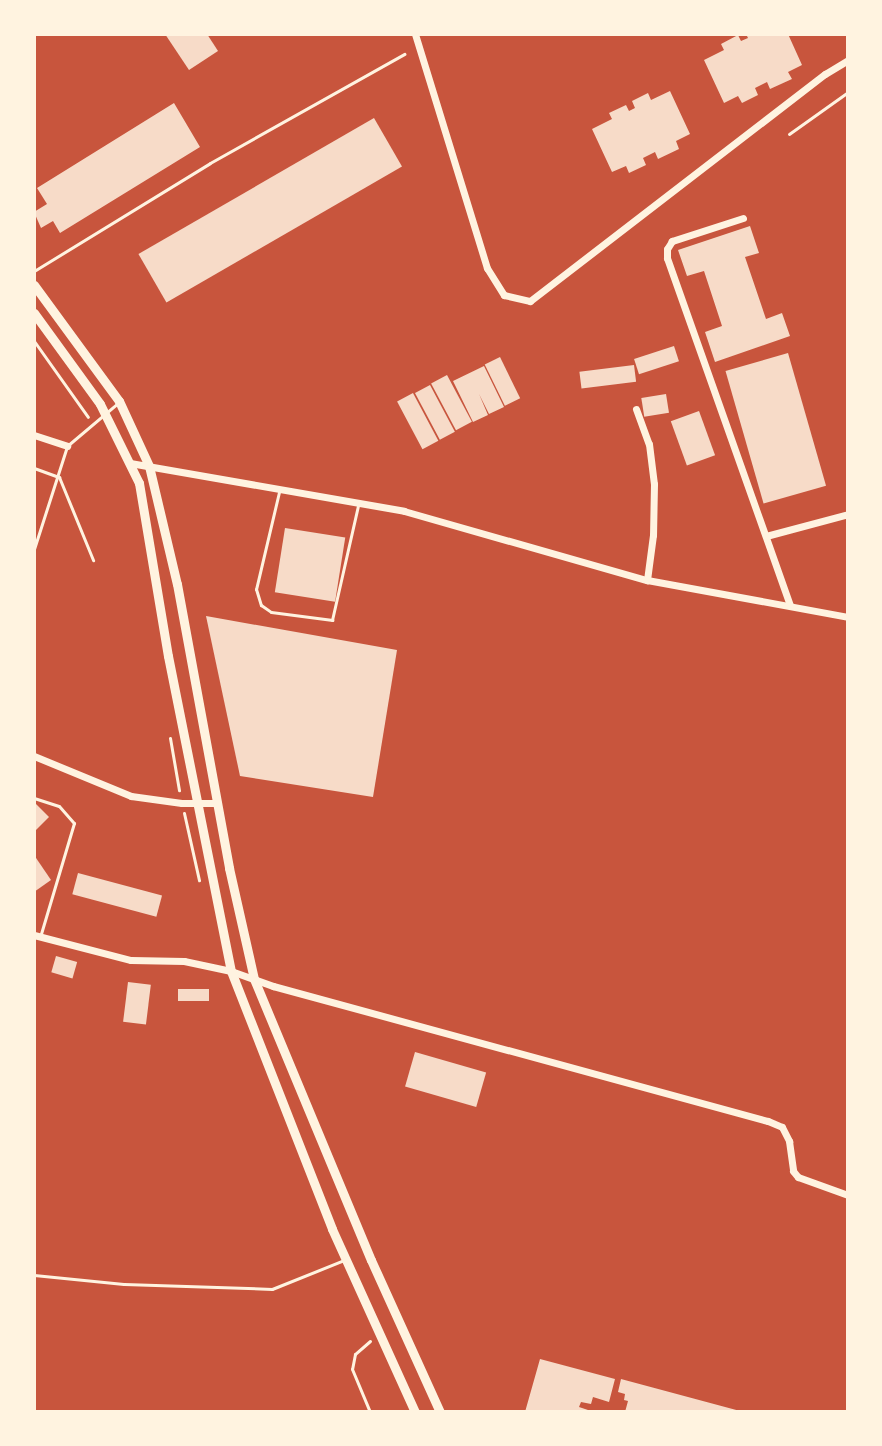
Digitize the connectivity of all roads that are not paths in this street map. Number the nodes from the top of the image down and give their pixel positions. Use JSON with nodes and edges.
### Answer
{"nodes":[{"id":1,"x":415,"y":34,"type":"edge"},
{"id":2,"x":404,"y":54,"type":"dead end"},
{"id":3,"x":848,"y":60,"type":"edge"},
{"id":4,"x":848,"y":92,"type":"edge"},
{"id":5,"x":789,"y":134,"type":"dead end"},
{"id":6,"x":743,"y":218,"type":"dead end"},
{"id":7,"x":34,"y":271,"type":"edge"},
{"id":8,"x":34,"y":285,"type":"edge"},
{"id":9,"x":34,"y":313,"type":"edge"},
{"id":10,"x":119,"y":401,"type":"junction"},
{"id":11,"x":636,"y":409,"type":"dead end"},
{"id":12,"x":105,"y":413,"type":"junction"},
{"id":13,"x":34,"y":435,"type":"edge"},
{"id":14,"x":67,"y":446,"type":"junction"},
{"id":15,"x":130,"y":463,"type":"junction"},
{"id":16,"x":149,"y":466,"type":"junction"},
{"id":17,"x":34,"y":468,"type":"edge"},
{"id":18,"x":59,"y":477,"type":"junction"},
{"id":19,"x":280,"y":488,"type":"junction"},
{"id":20,"x":359,"y":502,"type":"junction"},
{"id":21,"x":845,"y":515,"type":"dead end"},
{"id":22,"x":766,"y":536,"type":"junction"},
{"id":23,"x":34,"y":549,"type":"edge"},
{"id":24,"x":93,"y":560,"type":"dead end"},
{"id":25,"x":647,"y":580,"type":"junction"},
{"id":26,"x":790,"y":605,"type":"junction"},
{"id":27,"x":848,"y":617,"type":"edge"},
{"id":28,"x":34,"y":756,"type":"edge"},
{"id":29,"x":34,"y":798,"type":"edge"},
{"id":30,"x":217,"y":803,"type":"junction"},
{"id":31,"x":196,"y":804,"type":"junction"},
{"id":32,"x":37,"y":936,"type":"edge"},
{"id":33,"x":231,"y":971,"type":"junction"},
{"id":34,"x":254,"y":979,"type":"junction"},
{"id":35,"x":848,"y":1195,"type":"edge"},
{"id":36,"x":346,"y":1259,"type":"junction"},
{"id":37,"x":34,"y":1275,"type":"edge"},
{"id":38,"x":415,"y":1412,"type":"edge"},
{"id":39,"x":440,"y":1412,"type":"edge"}],
"edges":[{"from":1,"to":3,"type":"street"},
{"from":2,"to":7,"type":"lane"},
{"from":4,"to":5,"type":"lane"},
{"from":6,"to":22,"type":"street"},
{"from":8,"to":10,"type":"street"},
{"from":9,"to":12,"type":"street"},
{"from":10,"to":12,"type":"lane"},
{"from":10,"to":16,"type":"street"},
{"from":11,"to":25,"type":"street"},
{"from":12,"to":14,"type":"lane"},
{"from":12,"to":15,"type":"street"},
{"from":13,"to":14,"type":"street"},
{"from":14,"to":18,"type":"lane"},
{"from":15,"to":16,"type":"street"},
{"from":15,"to":31,"type":"street"},
{"from":16,"to":19,"type":"street"},
{"from":16,"to":30,"type":"street"},
{"from":17,"to":18,"type":"lane"},
{"from":18,"to":23,"type":"lane"},
{"from":18,"to":24,"type":"lane"},
{"from":19,"to":20,"type":"street"},
{"from":19,"to":20,"type":"lane"},
{"from":20,"to":25,"type":"street"},
{"from":21,"to":22,"type":"street"},
{"from":22,"to":26,"type":"street"},
{"from":25,"to":26,"type":"street"},
{"from":26,"to":27,"type":"street"},
{"from":28,"to":31,"type":"street"},
{"from":29,"to":32,"type":"lane"},
{"from":30,"to":31,"type":"street"},
{"from":30,"to":34,"type":"street"},
{"from":31,"to":33,"type":"street"},
{"from":32,"to":33,"type":"street"},
{"from":33,"to":34,"type":"street"},
{"from":33,"to":36,"type":"street"},
{"from":34,"to":35,"type":"street"},
{"from":34,"to":39,"type":"street"},
{"from":36,"to":37,"type":"lane"},
{"from":36,"to":38,"type":"street"}]}
